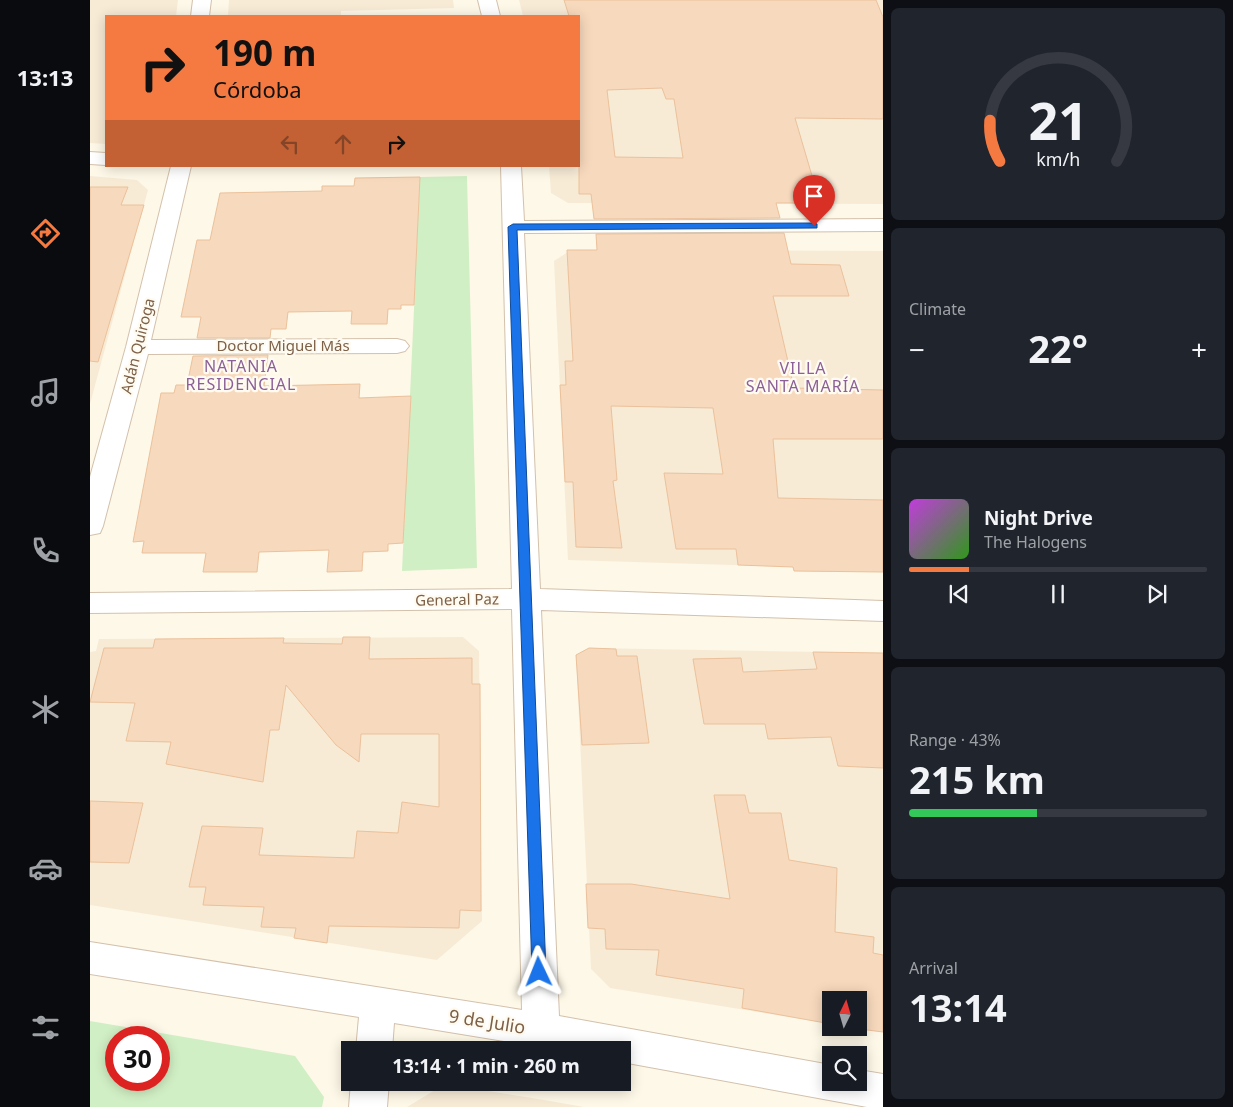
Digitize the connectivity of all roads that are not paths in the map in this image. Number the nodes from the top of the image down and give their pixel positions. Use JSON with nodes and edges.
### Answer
{"nodes":[{"id":1,"x":202,"y":0,"type":"edge"},
{"id":2,"x":487,"y":0,"type":"edge"},
{"id":3,"x":200,"y":15,"type":"edge"},
{"id":4,"x":491,"y":15,"type":"edge"},
{"id":5,"x":90,"y":158,"type":"edge"},
{"id":6,"x":105,"y":159,"type":"edge"},
{"id":7,"x":182,"y":167,"type":"edge"},
{"id":8,"x":511,"y":167,"type":"edge"},
{"id":9,"x":883,"y":225,"type":"edge"},
{"id":10,"x":513,"y":227,"type":"junction"},
{"id":11,"x":397,"y":346,"type":"dead end"},
{"id":12,"x":138,"y":347,"type":"junction"},
{"id":13,"x":90,"y":526,"type":"edge"},
{"id":14,"x":526,"y":599,"type":"junction"},
{"id":15,"x":90,"y":604,"type":"edge"},
{"id":16,"x":883,"y":611,"type":"edge"},
{"id":17,"x":90,"y":958,"type":"edge"},
{"id":18,"x":378,"y":1004,"type":"junction"},
{"id":19,"x":541,"y":1030,"type":"junction"},
{"id":20,"x":375,"y":1041,"type":"edge"},
{"id":21,"x":369,"y":1091,"type":"edge"},
{"id":22,"x":877,"y":1097,"type":"edge"},
{"id":23,"x":368,"y":1107,"type":"edge"}],
"edges":[{"from":1,"to":3,"type":"street"},
{"from":2,"to":4,"type":"street"},
{"from":5,"to":6,"type":"street"},
{"from":7,"to":12,"type":"street","name":"Adán Quiroga"},
{"from":8,"to":10,"type":"street"},
{"from":9,"to":10,"type":"street"},
{"from":10,"to":14,"type":"street"},
{"from":11,"to":12,"type":"street","name":"Doctor Miguel Más"},
{"from":12,"to":13,"type":"street","name":"Adán Quiroga"},
{"from":14,"to":15,"type":"street","name":"General Paz"},
{"from":14,"to":16,"type":"street","name":"General Paz"},
{"from":14,"to":19,"type":"street"},
{"from":17,"to":18,"type":"street","name":"9 de Julio"},
{"from":18,"to":19,"type":"street","name":"9 de Julio"},
{"from":18,"to":20,"type":"street"},
{"from":19,"to":22,"type":"street","name":"9 de Julio"},
{"from":21,"to":23,"type":"street"}]}
